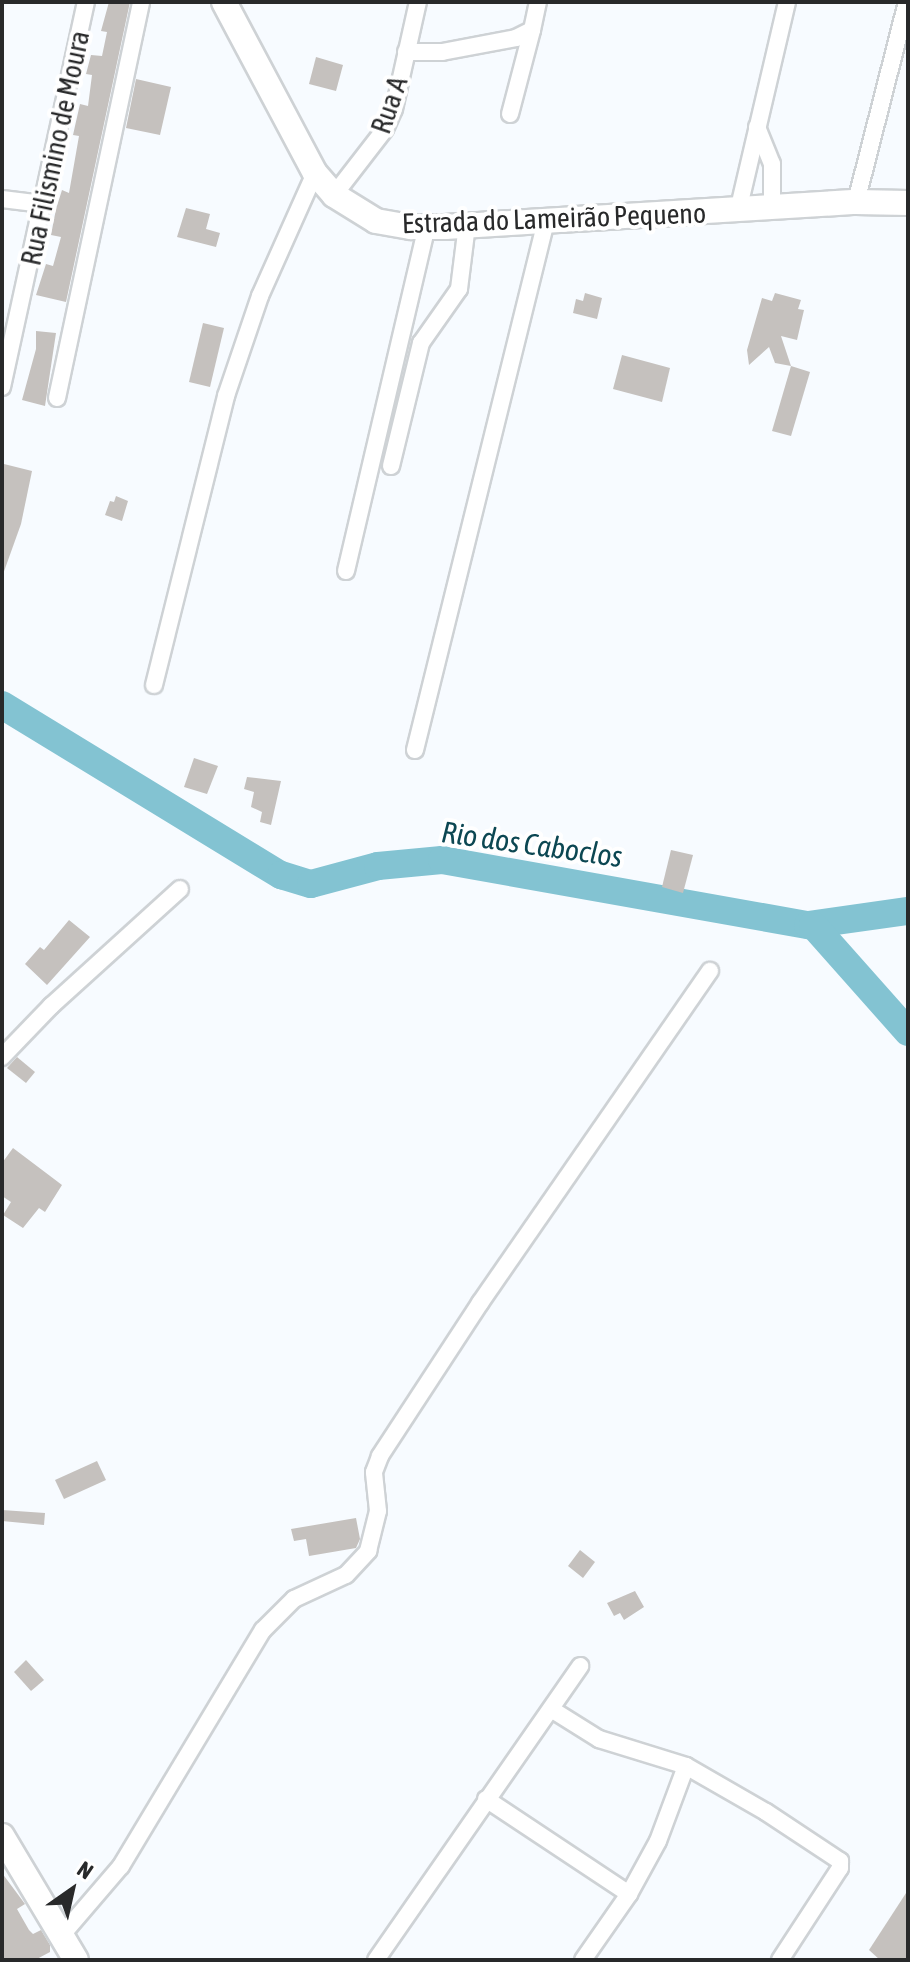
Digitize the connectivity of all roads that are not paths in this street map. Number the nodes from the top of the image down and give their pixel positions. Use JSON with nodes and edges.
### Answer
{"nodes":[{"id":1,"x":86,"y":2,"type":"edge"},
{"id":2,"x":141,"y":2,"type":"edge"},
{"id":3,"x":418,"y":2,"type":"edge"},
{"id":4,"x":538,"y":2,"type":"edge"},
{"id":5,"x":787,"y":2,"type":"edge"},
{"id":6,"x":907,"y":2,"type":"edge"},
{"id":7,"x":233,"y":8,"type":"edge"},
{"id":8,"x":532,"y":30,"type":"junction"},
{"id":9,"x":406,"y":52,"type":"junction"},
{"id":10,"x":510,"y":114,"type":"dead end"},
{"id":11,"x":757,"y":127,"type":"junction"},
{"id":12,"x":315,"y":173,"type":"junction"},
{"id":13,"x":334,"y":195,"type":"junction"},
{"id":14,"x":2,"y":199,"type":"edge"},
{"id":15,"x":856,"y":202,"type":"junction"},
{"id":16,"x":908,"y":203,"type":"edge"},
{"id":17,"x":41,"y":204,"type":"junction"},
{"id":18,"x":772,"y":209,"type":"junction"},
{"id":19,"x":738,"y":211,"type":"junction"},
{"id":20,"x":546,"y":221,"type":"junction"},
{"id":21,"x":467,"y":225,"type":"junction"},
{"id":22,"x":427,"y":227,"type":"junction"},
{"id":23,"x":5,"y":357,"type":"edge"},
{"id":24,"x":2,"y":387,"type":"edge"},
{"id":25,"x":57,"y":398,"type":"dead end"},
{"id":26,"x":391,"y":466,"type":"dead end"},
{"id":27,"x":346,"y":571,"type":"dead end"},
{"id":28,"x":154,"y":685,"type":"dead end"},
{"id":29,"x":415,"y":750,"type":"dead end"},
{"id":30,"x":180,"y":889,"type":"dead end"},
{"id":31,"x":710,"y":971,"type":"dead end"},
{"id":32,"x":2,"y":1057,"type":"edge"},
{"id":33,"x":580,"y":1666,"type":"dead end"},
{"id":34,"x":551,"y":1709,"type":"junction"},
{"id":35,"x":686,"y":1766,"type":"junction"},
{"id":36,"x":486,"y":1799,"type":"junction"},
{"id":37,"x":5,"y":1847,"type":"edge"},
{"id":38,"x":629,"y":1894,"type":"junction"},
{"id":39,"x":61,"y":1936,"type":"junction"},
{"id":40,"x":76,"y":1960,"type":"edge"},
{"id":41,"x":376,"y":1960,"type":"edge"},
{"id":42,"x":583,"y":1960,"type":"edge"},
{"id":43,"x":780,"y":1960,"type":"edge"}],
"edges":[{"from":1,"to":17,"type":"street","name":"Rua Filismino de Moura"},
{"from":2,"to":25,"type":"street"},
{"from":3,"to":9,"type":"street","name":"Rua A"},
{"from":4,"to":8,"type":"street"},
{"from":5,"to":11,"type":"street"},
{"from":6,"to":15,"type":"street"},
{"from":7,"to":12,"type":"street","name":"Estrada do Lameirão Pequeno"},
{"from":8,"to":9,"type":"street"},
{"from":8,"to":10,"type":"street"},
{"from":9,"to":13,"type":"street","name":"Rua A"},
{"from":11,"to":18,"type":"street"},
{"from":11,"to":19,"type":"street"},
{"from":12,"to":13,"type":"street","name":"Estrada do Lameirão Pequeno"},
{"from":12,"to":28,"type":"street"},
{"from":13,"to":22,"type":"street","name":"Estrada do Lameirão Pequeno"},
{"from":14,"to":17,"type":"street"},
{"from":15,"to":16,"type":"street","name":"Estrada do Lameirão Pequeno"},
{"from":15,"to":18,"type":"street","name":"Estrada do Lameirão Pequeno"},
{"from":17,"to":23,"type":"street","name":"Rua Filismino de Moura"},
{"from":18,"to":19,"type":"street","name":"Estrada do Lameirão Pequeno"},
{"from":19,"to":20,"type":"street","name":"Estrada do Lameirão Pequeno"},
{"from":20,"to":21,"type":"street","name":"Estrada do Lameirão Pequeno"},
{"from":20,"to":29,"type":"street"},
{"from":21,"to":22,"type":"street","name":"Estrada do Lameirão Pequeno"},
{"from":21,"to":26,"type":"street"},
{"from":22,"to":27,"type":"street"},
{"from":23,"to":24,"type":"street","name":"Rua Filismino de Moura"},
{"from":30,"to":32,"type":"street"},
{"from":31,"to":39,"type":"street"},
{"from":33,"to":34,"type":"street"},
{"from":34,"to":35,"type":"street"},
{"from":34,"to":36,"type":"street"},
{"from":35,"to":38,"type":"street"},
{"from":35,"to":43,"type":"street"},
{"from":36,"to":38,"type":"street"},
{"from":36,"to":41,"type":"street"},
{"from":37,"to":39,"type":"street"},
{"from":38,"to":42,"type":"street"},
{"from":39,"to":40,"type":"street"}]}
